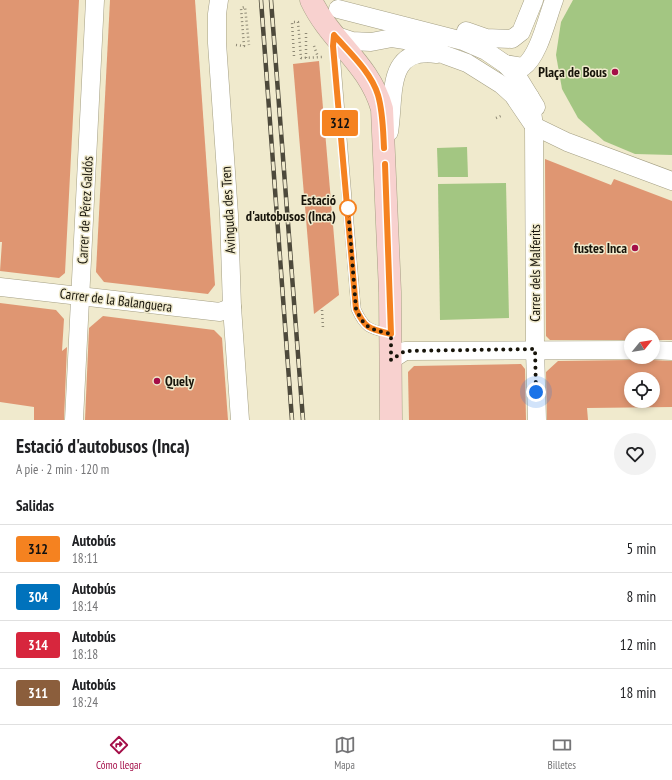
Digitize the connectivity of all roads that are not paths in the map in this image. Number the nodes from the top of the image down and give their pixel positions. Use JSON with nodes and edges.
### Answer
{"nodes":[{"id":1,"x":96,"y":0,"type":"edge"},
{"id":2,"x":311,"y":0,"type":"edge"},
{"id":3,"x":534,"y":0,"type":"edge"},
{"id":4,"x":554,"y":0,"type":"edge"},
{"id":5,"x":340,"y":4,"type":"edge"},
{"id":6,"x":215,"y":5,"type":"edge"},
{"id":7,"x":334,"y":35,"type":"junction"},
{"id":8,"x":445,"y":55,"type":"junction"},
{"id":9,"x":505,"y":64,"type":"junction"},
{"id":10,"x":530,"y":97,"type":"junction"},
{"id":11,"x":534,"y":126,"type":"junction"},
{"id":12,"x":556,"y":136,"type":"junction"},
{"id":13,"x":384,"y":148,"type":"junction"},
{"id":14,"x":672,"y":181,"type":"edge"},
{"id":15,"x":0,"y":286,"type":"edge"},
{"id":16,"x":80,"y":296,"type":"junction"},
{"id":17,"x":232,"y":307,"type":"junction"},
{"id":18,"x":391,"y":334,"type":"junction"},
{"id":19,"x":535,"y":349,"type":"junction"},
{"id":20,"x":624,"y":350,"type":"edge"},
{"id":21,"x":660,"y":350,"type":"edge"},
{"id":22,"x":672,"y":351,"type":"edge"},
{"id":23,"x":391,"y":360,"type":"junction"},
{"id":24,"x":74,"y":420,"type":"edge"},
{"id":25,"x":240,"y":420,"type":"edge"},
{"id":26,"x":392,"y":420,"type":"edge"},
{"id":27,"x":537,"y":420,"type":"edge"}],
"edges":[{"from":1,"to":16,"type":"street","name":"Carrer de Pérez Galdós"},
{"from":2,"to":7,"type":"main road"},
{"from":3,"to":5,"type":"street"},
{"from":4,"to":9,"type":"street"},
{"from":5,"to":9,"type":"street"},
{"from":6,"to":17,"type":"street","name":"Avinguda des Tren"},
{"from":7,"to":8,"type":"street"},
{"from":7,"to":13,"type":"main road"},
{"from":7,"to":18,"type":"lane"},
{"from":8,"to":11,"type":"street"},
{"from":8,"to":13,"type":"street"},
{"from":9,"to":10,"type":"street"},
{"from":10,"to":11,"type":"street","name":"Carrer dels Malferits"},
{"from":10,"to":12,"type":"street"},
{"from":11,"to":12,"type":"street"},
{"from":11,"to":19,"type":"street","name":"Carrer dels Malferits"},
{"from":12,"to":14,"type":"street"},
{"from":13,"to":18,"type":"main road"},
{"from":15,"to":16,"type":"street","name":"Carrer de la Balanguera"},
{"from":16,"to":17,"type":"street","name":"Carrer de la Balanguera"},
{"from":16,"to":24,"type":"street","name":"Carrer de Pérez Galdós"},
{"from":17,"to":25,"type":"street","name":"Avinguda des Tren"},
{"from":18,"to":23,"type":"main road"},
{"from":19,"to":20,"type":"street"},
{"from":19,"to":23,"type":"street"},
{"from":19,"to":27,"type":"street","name":"Carrer dels Malferits"},
{"from":21,"to":22,"type":"street"},
{"from":23,"to":26,"type":"main road"}]}
